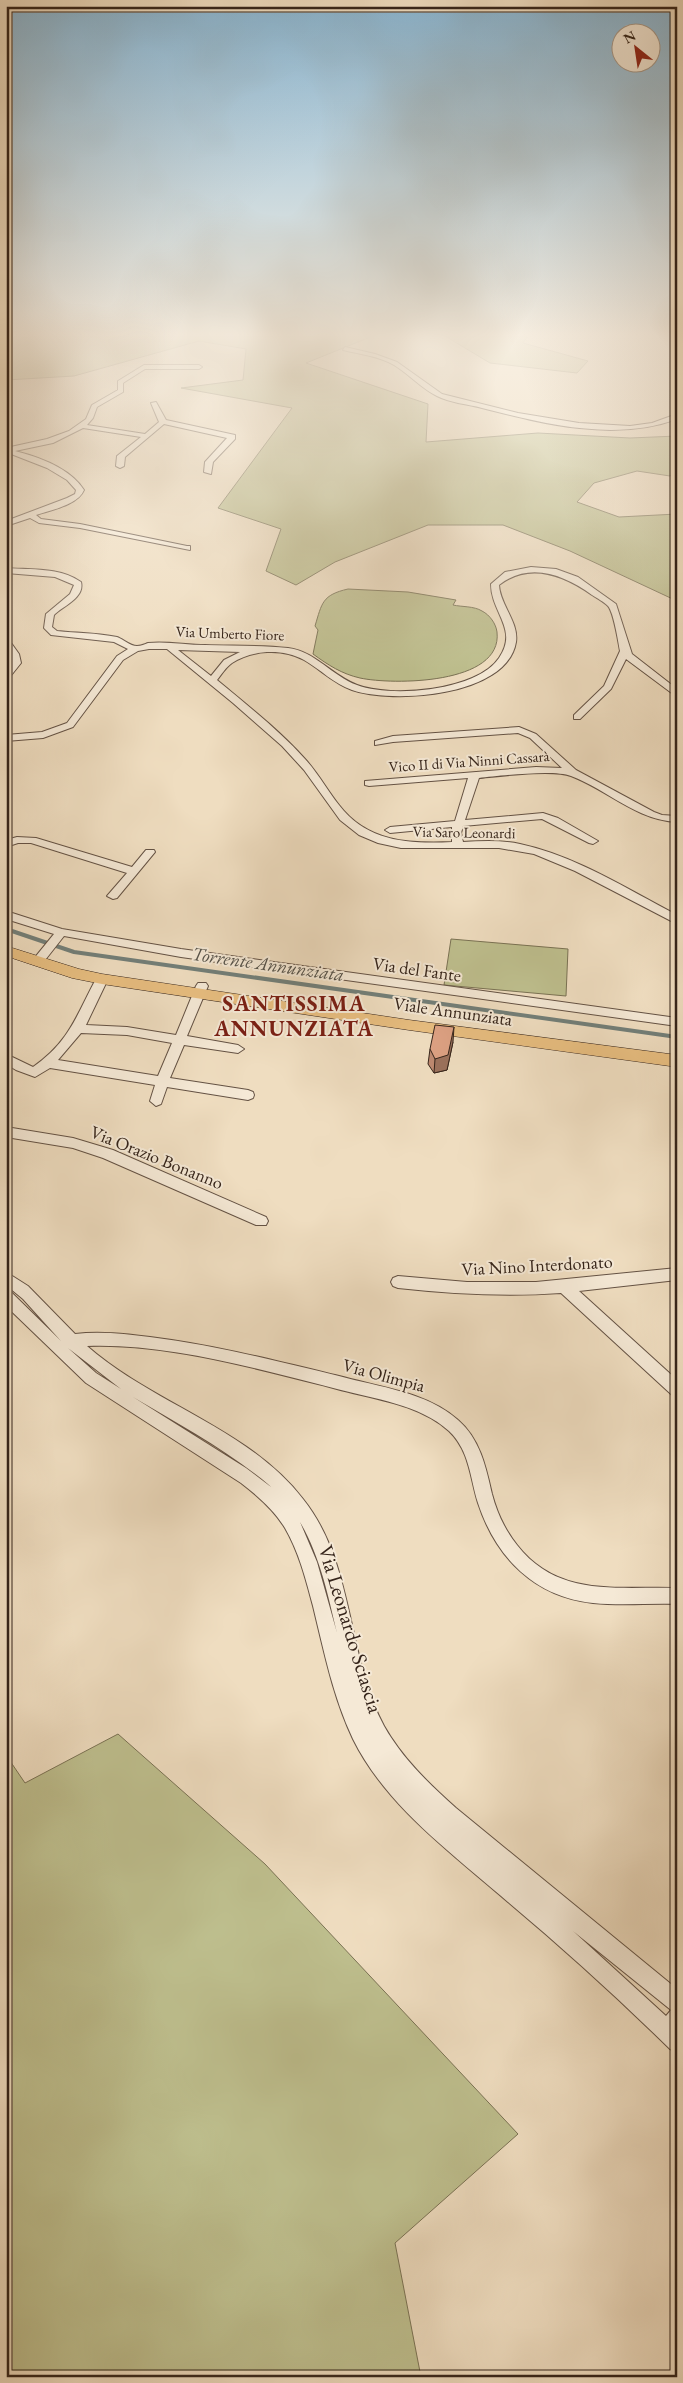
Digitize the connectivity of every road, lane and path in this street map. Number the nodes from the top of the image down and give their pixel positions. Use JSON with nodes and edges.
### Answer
{"nodes":[{"id":1,"x":22,"y":447,"type":"edge"},
{"id":2,"x":132,"y":447,"type":"edge"},
{"id":3,"x":223,"y":447,"type":"edge"},
{"id":4,"x":6,"y":451,"type":"edge"},
{"id":5,"x":120,"y":466,"type":"dead end"},
{"id":6,"x":208,"y":472,"type":"dead end"},
{"id":7,"x":64,"y":503,"type":"junction"},
{"id":8,"x":31,"y":515,"type":"junction"},
{"id":9,"x":64,"y":522,"type":"junction"},
{"id":10,"x":6,"y":526,"type":"edge"},
{"id":11,"x":187,"y":548,"type":"dead end"},
{"id":12,"x":6,"y":570,"type":"edge"},
{"id":13,"x":6,"y":642,"type":"edge"},
{"id":14,"x":168,"y":646,"type":"junction"},
{"id":15,"x":135,"y":649,"type":"junction"},
{"id":16,"x":255,"y":649,"type":"junction"},
{"id":17,"x":624,"y":651,"type":"junction"},
{"id":18,"x":6,"y":676,"type":"edge"},
{"id":19,"x":211,"y":682,"type":"junction"},
{"id":20,"x":677,"y":694,"type":"edge"},
{"id":21,"x":577,"y":717,"type":"dead end"},
{"id":22,"x":6,"y":738,"type":"edge"},
{"id":23,"x":378,"y":743,"type":"dead end"},
{"id":24,"x":572,"y":772,"type":"junction"},
{"id":25,"x":474,"y":776,"type":"junction"},
{"id":26,"x":369,"y":783,"type":"dead end"},
{"id":27,"x":677,"y":819,"type":"edge"},
{"id":28,"x":459,"y":823,"type":"junction"},
{"id":29,"x":390,"y":830,"type":"dead end"},
{"id":30,"x":593,"y":842,"type":"dead end"},
{"id":31,"x":6,"y":844,"type":"edge"},
{"id":32,"x":458,"y":846,"type":"junction"},
{"id":33,"x":150,"y":852,"type":"dead end"},
{"id":34,"x":134,"y":871,"type":"junction"},
{"id":35,"x":113,"y":896,"type":"dead end"},
{"id":36,"x":6,"y":915,"type":"edge"},
{"id":37,"x":677,"y":920,"type":"edge"},
{"id":38,"x":59,"y":934,"type":"junction"},
{"id":39,"x":6,"y":951,"type":"edge"},
{"id":40,"x":43,"y":960,"type":"junction"},
{"id":41,"x":102,"y":979,"type":"junction"},
{"id":42,"x":200,"y":990,"type":"junction"},
{"id":43,"x":677,"y":1022,"type":"edge"},
{"id":44,"x":77,"y":1029,"type":"junction"},
{"id":45,"x":181,"y":1038,"type":"junction"},
{"id":46,"x":238,"y":1049,"type":"dead end"},
{"id":47,"x":677,"y":1052,"type":"edge"},
{"id":48,"x":660,"y":1056,"type":"junction"},
{"id":49,"x":6,"y":1058,"type":"edge"},
{"id":50,"x":677,"y":1061,"type":"edge"},
{"id":51,"x":48,"y":1063,"type":"junction"},
{"id":52,"x":162,"y":1082,"type":"junction"},
{"id":53,"x":248,"y":1095,"type":"dead end"},
{"id":54,"x":156,"y":1100,"type":"dead end"},
{"id":55,"x":6,"y":1132,"type":"edge"},
{"id":56,"x":261,"y":1221,"type":"dead end"},
{"id":57,"x":677,"y":1274,"type":"edge"},
{"id":58,"x":6,"y":1278,"type":"edge"},
{"id":59,"x":398,"y":1282,"type":"dead end"},
{"id":60,"x":564,"y":1286,"type":"junction"},
{"id":61,"x":6,"y":1296,"type":"edge"},
{"id":62,"x":64,"y":1343,"type":"junction"},
{"id":63,"x":677,"y":1390,"type":"edge"},
{"id":64,"x":202,"y":1440,"type":"junction"},
{"id":65,"x":677,"y":1596,"type":"edge"},
{"id":66,"x":677,"y":2002,"type":"edge"},
{"id":67,"x":674,"y":2031,"type":"edge"}],
"edges":[{"from":1,"to":4,"type":"street"},
{"from":2,"to":5,"type":"street"},
{"from":3,"to":6,"type":"street"},
{"from":4,"to":7,"type":"street"},
{"from":7,"to":8,"type":"street"},
{"from":7,"to":9,"type":"street"},
{"from":8,"to":9,"type":"street"},
{"from":8,"to":10,"type":"street"},
{"from":9,"to":10,"type":"street"},
{"from":9,"to":11,"type":"street"},
{"from":12,"to":15,"type":"street"},
{"from":13,"to":18,"type":"street"},
{"from":14,"to":15,"type":"street","name":"Via Umberto Fiore"},
{"from":14,"to":16,"type":"street","name":"Via Umberto Fiore"},
{"from":14,"to":19,"type":"street","name":"Via Saro Leonardi"},
{"from":15,"to":22,"type":"street"},
{"from":16,"to":17,"type":"street","name":"Via Umberto Fiore"},
{"from":16,"to":19,"type":"street"},
{"from":17,"to":20,"type":"street"},
{"from":17,"to":21,"type":"street"},
{"from":19,"to":32,"type":"street","name":"Via Saro Leonardi"},
{"from":23,"to":24,"type":"street"},
{"from":24,"to":25,"type":"street","name":"Vico II di Via Ninni Cassarà"},
{"from":24,"to":27,"type":"street"},
{"from":25,"to":26,"type":"street","name":"Vico II di Via Ninni Cassarà"},
{"from":25,"to":28,"type":"street"},
{"from":28,"to":29,"type":"street"},
{"from":28,"to":30,"type":"street"},
{"from":28,"to":32,"type":"street"},
{"from":31,"to":34,"type":"street"},
{"from":32,"to":37,"type":"street","name":"Via Saro Leonardi"},
{"from":33,"to":34,"type":"street"},
{"from":34,"to":35,"type":"street"},
{"from":36,"to":38,"type":"street","name":"Via del Fante"},
{"from":38,"to":40,"type":"street"},
{"from":38,"to":43,"type":"street","name":"Via del Fante"},
{"from":39,"to":40,"type":"main road","name":"Viale Annunziata"},
{"from":40,"to":41,"type":"main road","name":"Viale Annunziata"},
{"from":40,"to":42,"type":"main road","name":"Viale Annunziata"},
{"from":41,"to":42,"type":"main road","name":"Viale Annunziata"},
{"from":41,"to":44,"type":"street"},
{"from":42,"to":45,"type":"street"},
{"from":42,"to":48,"type":"main road","name":"Viale Annunziata"},
{"from":44,"to":45,"type":"street"},
{"from":44,"to":51,"type":"street"},
{"from":45,"to":46,"type":"street"},
{"from":45,"to":52,"type":"street"},
{"from":47,"to":48,"type":"main road","name":"Viale Annunziata"},
{"from":48,"to":50,"type":"main road","name":"Viale Annunziata"},
{"from":49,"to":51,"type":"street"},
{"from":51,"to":52,"type":"street"},
{"from":52,"to":53,"type":"street"},
{"from":52,"to":54,"type":"street"},
{"from":55,"to":56,"type":"street","name":"Via Orazio Bonanno"},
{"from":57,"to":60,"type":"street","name":"Via Nino Interdonato"},
{"from":58,"to":62,"type":"street","name":"Via Leonardo Sciascia"},
{"from":59,"to":60,"type":"street","name":"Via Nino Interdonato"},
{"from":60,"to":63,"type":"street"},
{"from":61,"to":62,"type":"street","name":"Via Leonardo Sciascia"},
{"from":62,"to":64,"type":"street","name":"Via Leonardo Sciascia"},
{"from":62,"to":65,"type":"street","name":"Via Olimpia"},
{"from":64,"to":66,"type":"street","name":"Via Leonardo Sciascia"},
{"from":64,"to":67,"type":"street","name":"Via Leonardo Sciascia"}]}
